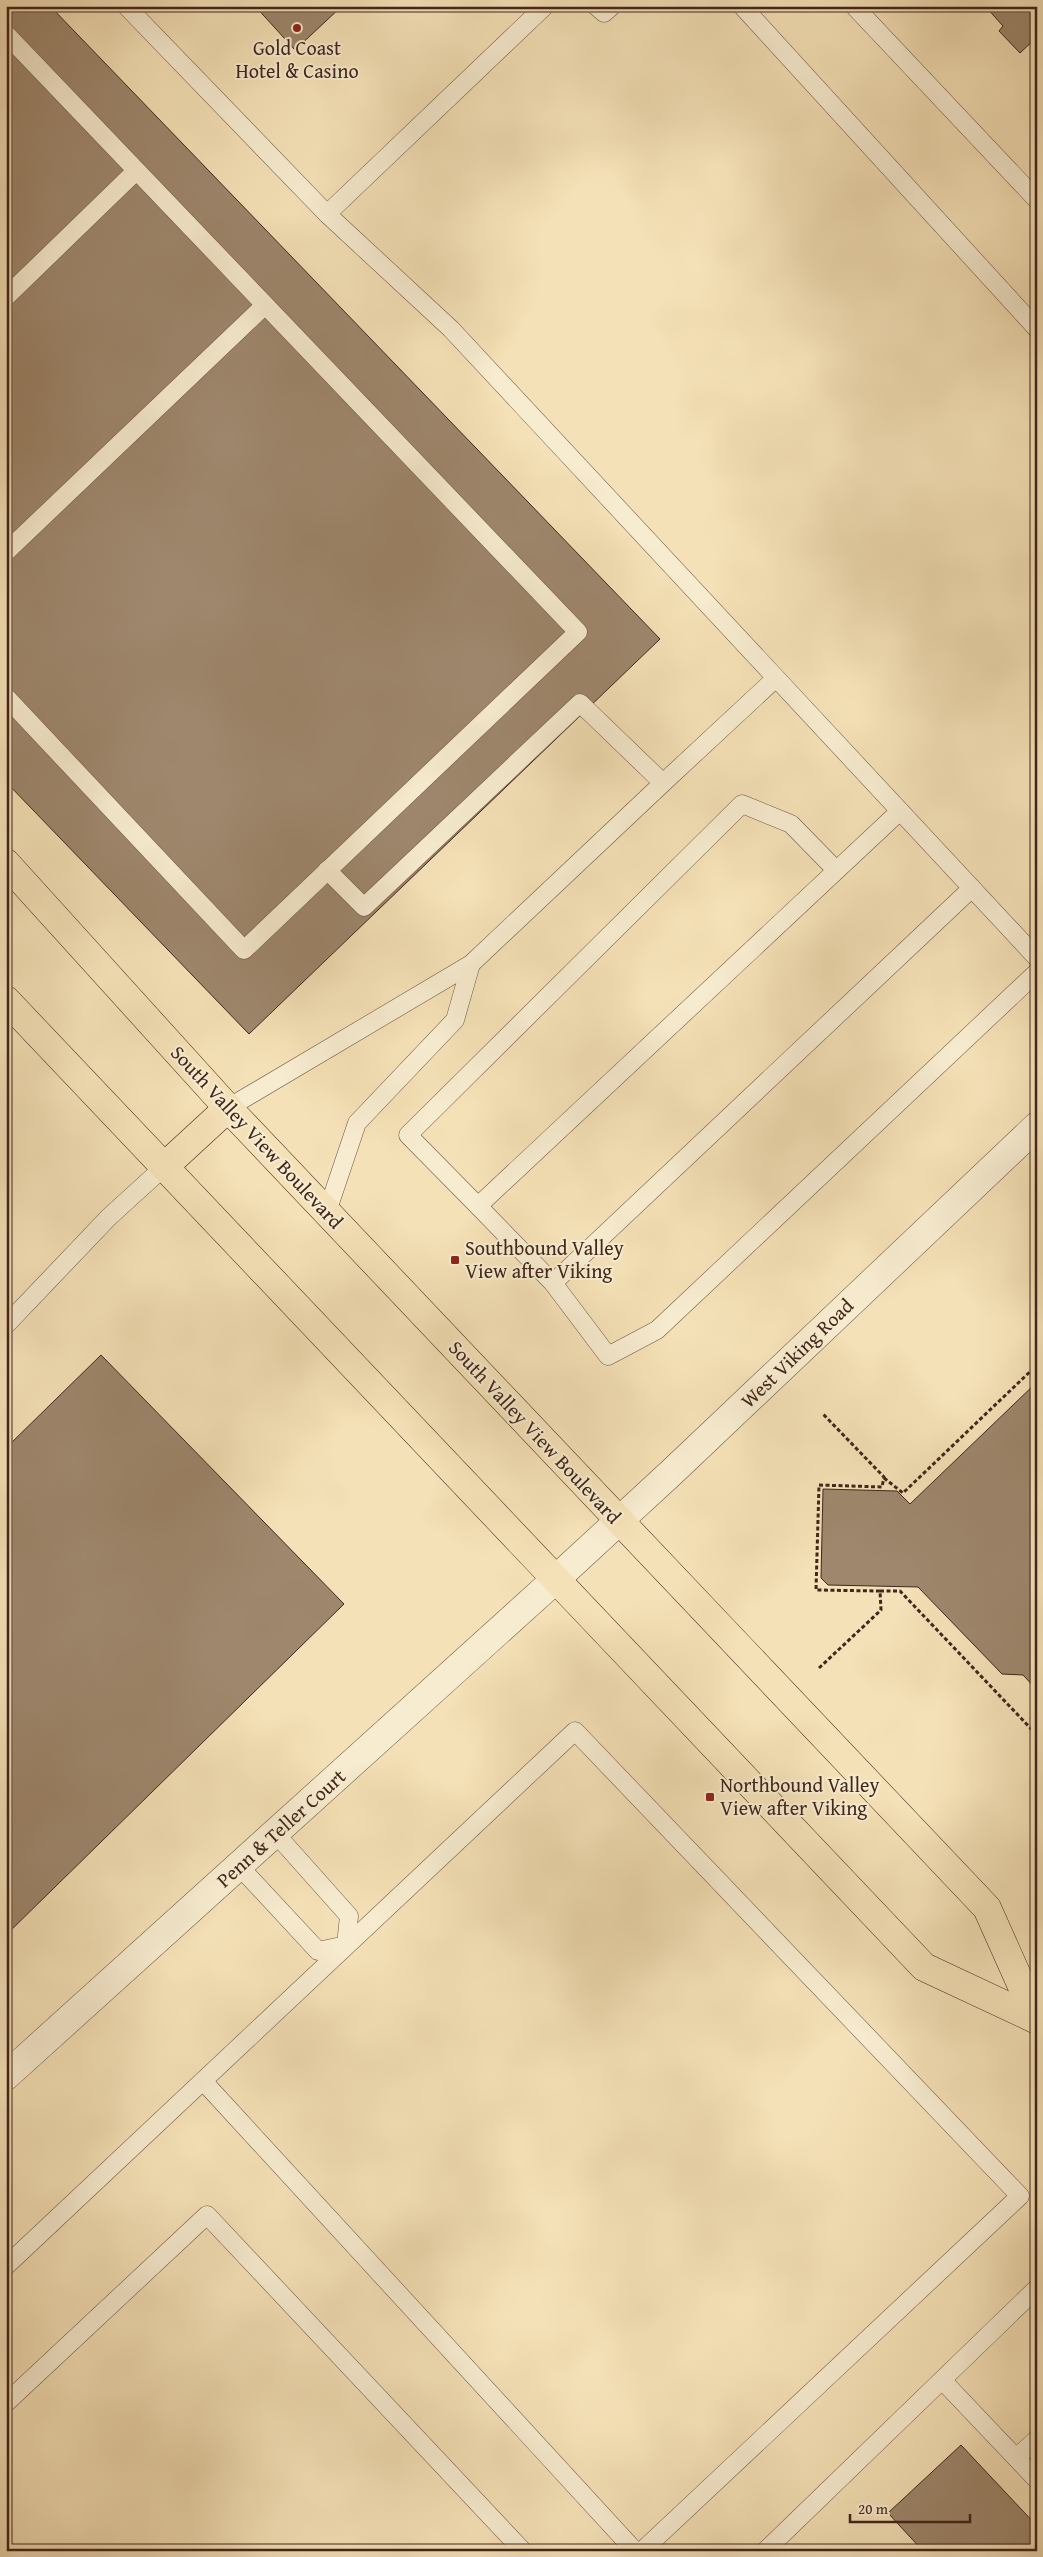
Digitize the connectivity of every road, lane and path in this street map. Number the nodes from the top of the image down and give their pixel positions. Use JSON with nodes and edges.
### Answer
{"nodes":[{"id":1,"x":126,"y":6,"type":"edge"},
{"id":2,"x":545,"y":6,"type":"edge"},
{"id":3,"x":596,"y":6,"type":"edge"},
{"id":4,"x":612,"y":6,"type":"edge"},
{"id":5,"x":742,"y":6,"type":"edge"},
{"id":6,"x":854,"y":6,"type":"edge"},
{"id":7,"x":6,"y":34,"type":"edge"},
{"id":8,"x":136,"y":171,"type":"junction"},
{"id":9,"x":1037,"y":200,"type":"edge"},
{"id":10,"x":327,"y":214,"type":"junction"},
{"id":11,"x":6,"y":297,"type":"edge"},
{"id":12,"x":265,"y":305,"type":"junction"},
{"id":13,"x":1037,"y":329,"type":"edge"},
{"id":14,"x":6,"y":552,"type":"edge"},
{"id":15,"x":776,"y":678,"type":"junction"},
{"id":16,"x":6,"y":697,"type":"edge"},
{"id":17,"x":663,"y":783,"type":"junction"},
{"id":18,"x":900,"y":811,"type":"junction"},
{"id":19,"x":6,"y":863,"type":"edge"},
{"id":20,"x":327,"y":870,"type":"junction"},
{"id":21,"x":836,"y":870,"type":"junction"},
{"id":22,"x":972,"y":888,"type":"junction"},
{"id":23,"x":1037,"y":958,"type":"edge"},
{"id":24,"x":471,"y":964,"type":"junction"},
{"id":25,"x":1037,"y":972,"type":"edge"},
{"id":26,"x":6,"y":1000,"type":"edge"},
{"id":27,"x":228,"y":1108,"type":"junction"},
{"id":28,"x":1037,"y":1126,"type":"edge"},
{"id":29,"x":165,"y":1166,"type":"junction"},
{"id":30,"x":478,"y":1206,"type":"junction"},
{"id":31,"x":327,"y":1212,"type":"junction"},
{"id":32,"x":553,"y":1283,"type":"junction"},
{"id":33,"x":6,"y":1324,"type":"edge"},
{"id":34,"x":1037,"y":1365,"type":"edge"},
{"id":35,"x":823,"y":1414,"type":"dead end"},
{"id":36,"x":884,"y":1477,"type":"junction"},
{"id":37,"x":619,"y":1521,"type":"junction"},
{"id":38,"x":556,"y":1579,"type":"junction"},
{"id":39,"x":880,"y":1591,"type":"junction"},
{"id":40,"x":819,"y":1668,"type":"dead end"},
{"id":41,"x":1037,"y":1735,"type":"edge"},
{"id":42,"x":276,"y":1833,"type":"junction"},
{"id":43,"x":238,"y":1866,"type":"junction"},
{"id":44,"x":346,"y":1946,"type":"junction"},
{"id":45,"x":1036,"y":2020,"type":"edge"},
{"id":46,"x":6,"y":2076,"type":"edge"},
{"id":47,"x":203,"y":2081,"type":"junction"},
{"id":48,"x":6,"y":2266,"type":"edge"},
{"id":49,"x":1037,"y":2288,"type":"edge"},
{"id":50,"x":942,"y":2380,"type":"junction"},
{"id":51,"x":6,"y":2402,"type":"edge"},
{"id":52,"x":1037,"y":2439,"type":"edge"},
{"id":53,"x":1016,"y":2458,"type":"junction"},
{"id":54,"x":1037,"y":2480,"type":"edge"},
{"id":55,"x":523,"y":2551,"type":"edge"},
{"id":56,"x":635,"y":2551,"type":"edge"},
{"id":57,"x":642,"y":2551,"type":"edge"},
{"id":58,"x":766,"y":2551,"type":"edge"}],
"edges":[{"from":1,"to":10,"type":"lane"},
{"from":2,"to":10,"type":"lane"},
{"from":3,"to":4,"type":"lane"},
{"from":5,"to":13,"type":"lane"},
{"from":6,"to":9,"type":"lane"},
{"from":7,"to":8,"type":"lane"},
{"from":8,"to":11,"type":"lane"},
{"from":8,"to":12,"type":"lane"},
{"from":10,"to":15,"type":"lane"},
{"from":12,"to":14,"type":"lane"},
{"from":12,"to":20,"type":"lane"},
{"from":15,"to":17,"type":"lane"},
{"from":15,"to":18,"type":"lane"},
{"from":16,"to":20,"type":"lane"},
{"from":17,"to":20,"type":"lane"},
{"from":17,"to":24,"type":"lane"},
{"from":18,"to":21,"type":"lane"},
{"from":18,"to":22,"type":"lane"},
{"from":19,"to":27,"type":"main road","name":"South Valley View Boulevard"},
{"from":21,"to":30,"type":"lane"},
{"from":21,"to":30,"type":"lane"},
{"from":22,"to":23,"type":"lane"},
{"from":22,"to":32,"type":"lane"},
{"from":24,"to":27,"type":"lane"},
{"from":24,"to":31,"type":"lane"},
{"from":25,"to":32,"type":"lane"},
{"from":26,"to":29,"type":"main road","name":"South Valley View Boulevard"},
{"from":27,"to":29,"type":"main road"},
{"from":27,"to":31,"type":"main road","name":"South Valley View Boulevard"},
{"from":28,"to":37,"type":"street","name":"West Viking Road"},
{"from":29,"to":33,"type":"lane"},
{"from":29,"to":38,"type":"main road","name":"South Valley View Boulevard"},
{"from":30,"to":32,"type":"lane"},
{"from":31,"to":37,"type":"main road","name":"South Valley View Boulevard"},
{"from":34,"to":36,"type":"path"},
{"from":35,"to":36,"type":"path"},
{"from":36,"to":39,"type":"path"},
{"from":37,"to":38,"type":"street","name":"West Viking Road"},
{"from":37,"to":45,"type":"main road","name":"South Valley View Boulevard"},
{"from":38,"to":42,"type":"street","name":"Penn & Teller Court"},
{"from":38,"to":45,"type":"main road","name":"South Valley View Boulevard"},
{"from":39,"to":40,"type":"path"},
{"from":39,"to":41,"type":"path"},
{"from":42,"to":43,"type":"street","name":"Penn & Teller Court"},
{"from":42,"to":44,"type":"lane"},
{"from":43,"to":44,"type":"lane"},
{"from":43,"to":46,"type":"street","name":"Penn & Teller Court"},
{"from":44,"to":47,"type":"lane"},
{"from":44,"to":57,"type":"lane"},
{"from":47,"to":48,"type":"lane"},
{"from":47,"to":56,"type":"lane"},
{"from":49,"to":50,"type":"lane"},
{"from":50,"to":53,"type":"lane"},
{"from":50,"to":58,"type":"lane"},
{"from":51,"to":55,"type":"lane"},
{"from":52,"to":53,"type":"lane"},
{"from":53,"to":54,"type":"lane"}]}
